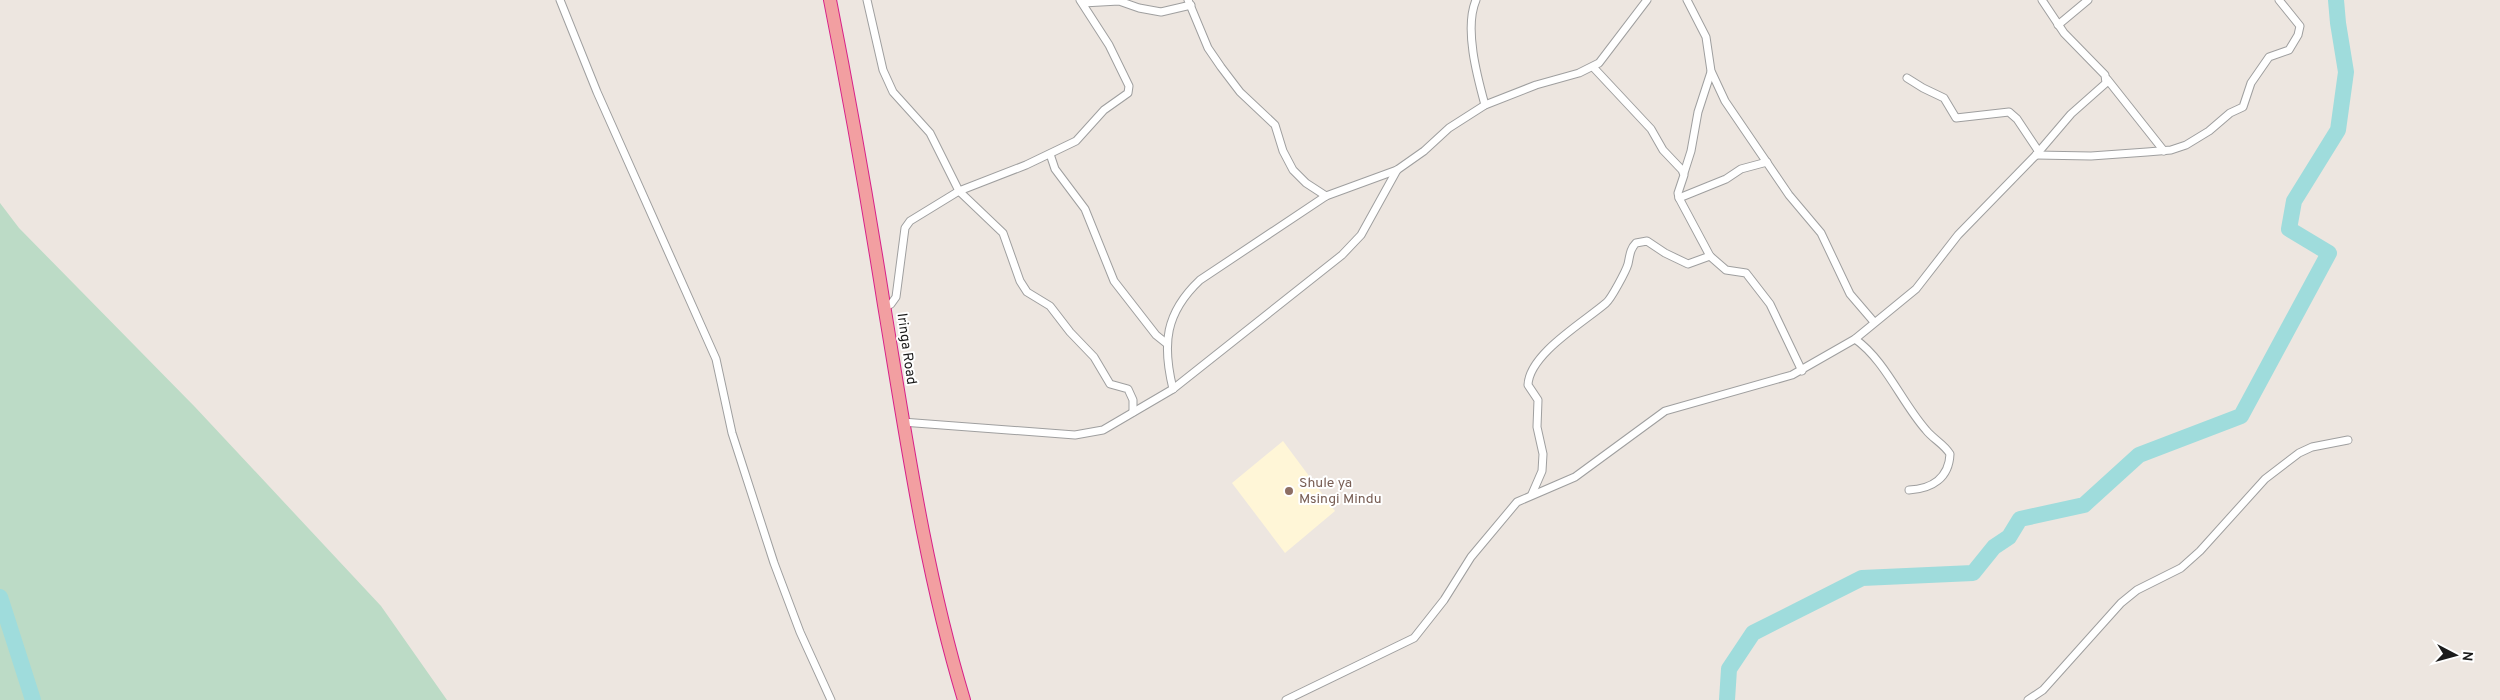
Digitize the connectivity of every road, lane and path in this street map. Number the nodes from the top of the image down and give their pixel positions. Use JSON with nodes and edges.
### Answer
{"nodes":[{"id":1,"x":560,"y":0,"type":"edge"},
{"id":2,"x":830,"y":0,"type":"edge"},
{"id":3,"x":866,"y":0,"type":"edge"},
{"id":4,"x":1476,"y":0,"type":"edge"},
{"id":5,"x":1647,"y":0,"type":"edge"},
{"id":6,"x":1687,"y":0,"type":"edge"},
{"id":7,"x":2042,"y":0,"type":"edge"},
{"id":8,"x":2088,"y":0,"type":"edge"},
{"id":9,"x":2279,"y":0,"type":"edge"},
{"id":10,"x":1081,"y":2,"type":"edge"},
{"id":11,"x":1189,"y":2,"type":"edge"},
{"id":12,"x":2058,"y":25,"type":"junction"},
{"id":13,"x":1593,"y":66,"type":"junction"},
{"id":14,"x":1711,"y":71,"type":"junction"},
{"id":15,"x":1907,"y":78,"type":"dead end"},
{"id":16,"x":2107,"y":78,"type":"junction"},
{"id":17,"x":1485,"y":105,"type":"junction"},
{"id":18,"x":2164,"y":151,"type":"junction"},
{"id":19,"x":1050,"y":154,"type":"junction"},
{"id":20,"x":2038,"y":154,"type":"junction"},
{"id":21,"x":1767,"y":162,"type":"junction"},
{"id":22,"x":1397,"y":170,"type":"junction"},
{"id":23,"x":1684,"y":173,"type":"junction"},
{"id":24,"x":959,"y":191,"type":"junction"},
{"id":25,"x":1326,"y":196,"type":"junction"},
{"id":26,"x":1679,"y":198,"type":"junction"},
{"id":27,"x":1710,"y":256,"type":"junction"},
{"id":28,"x":885,"y":307,"type":"junction"},
{"id":29,"x":1874,"y":322,"type":"junction"},
{"id":30,"x":1855,"y":339,"type":"junction"},
{"id":31,"x":1166,"y":343,"type":"junction"},
{"id":32,"x":1802,"y":371,"type":"junction"},
{"id":33,"x":1173,"y":389,"type":"junction"},
{"id":34,"x":1133,"y":412,"type":"junction"},
{"id":35,"x":901,"y":422,"type":"junction"},
{"id":36,"x":2348,"y":440,"type":"dead end"},
{"id":37,"x":1909,"y":490,"type":"dead end"},
{"id":38,"x":1532,"y":494,"type":"junction"},
{"id":39,"x":832,"y":700,"type":"edge"},
{"id":40,"x":964,"y":700,"type":"edge"},
{"id":41,"x":1286,"y":700,"type":"edge"},
{"id":42,"x":2028,"y":700,"type":"edge"}],
"edges":[{"from":1,"to":39,"type":"street"},
{"from":2,"to":28,"type":"highway","name":"Iringa Road"},
{"from":3,"to":24,"type":"street"},
{"from":4,"to":17,"type":"street"},
{"from":5,"to":13,"type":"street"},
{"from":6,"to":14,"type":"street"},
{"from":7,"to":12,"type":"street"},
{"from":8,"to":12,"type":"street"},
{"from":9,"to":18,"type":"street"},
{"from":10,"to":11,"type":"street"},
{"from":10,"to":19,"type":"street"},
{"from":11,"to":25,"type":"street"},
{"from":12,"to":16,"type":"street"},
{"from":13,"to":17,"type":"street"},
{"from":13,"to":23,"type":"street"},
{"from":14,"to":21,"type":"street"},
{"from":14,"to":23,"type":"street"},
{"from":15,"to":20,"type":"street"},
{"from":16,"to":18,"type":"street"},
{"from":16,"to":20,"type":"street"},
{"from":17,"to":22,"type":"street"},
{"from":18,"to":20,"type":"street"},
{"from":19,"to":24,"type":"street"},
{"from":19,"to":31,"type":"street"},
{"from":20,"to":29,"type":"street"},
{"from":21,"to":26,"type":"street"},
{"from":21,"to":29,"type":"street"},
{"from":22,"to":25,"type":"street"},
{"from":22,"to":33,"type":"street"},
{"from":23,"to":26,"type":"street"},
{"from":24,"to":28,"type":"street"},
{"from":24,"to":34,"type":"street"},
{"from":25,"to":31,"type":"street"},
{"from":26,"to":27,"type":"street"},
{"from":27,"to":32,"type":"street"},
{"from":27,"to":38,"type":"street"},
{"from":28,"to":35,"type":"highway","name":"Iringa Road"},
{"from":29,"to":30,"type":"street"},
{"from":30,"to":32,"type":"street"},
{"from":30,"to":37,"type":"street"},
{"from":31,"to":33,"type":"street"},
{"from":32,"to":38,"type":"street"},
{"from":33,"to":34,"type":"street"},
{"from":34,"to":35,"type":"street"},
{"from":35,"to":40,"type":"highway","name":"Iringa Road"},
{"from":36,"to":42,"type":"street"},
{"from":38,"to":41,"type":"street"}]}
